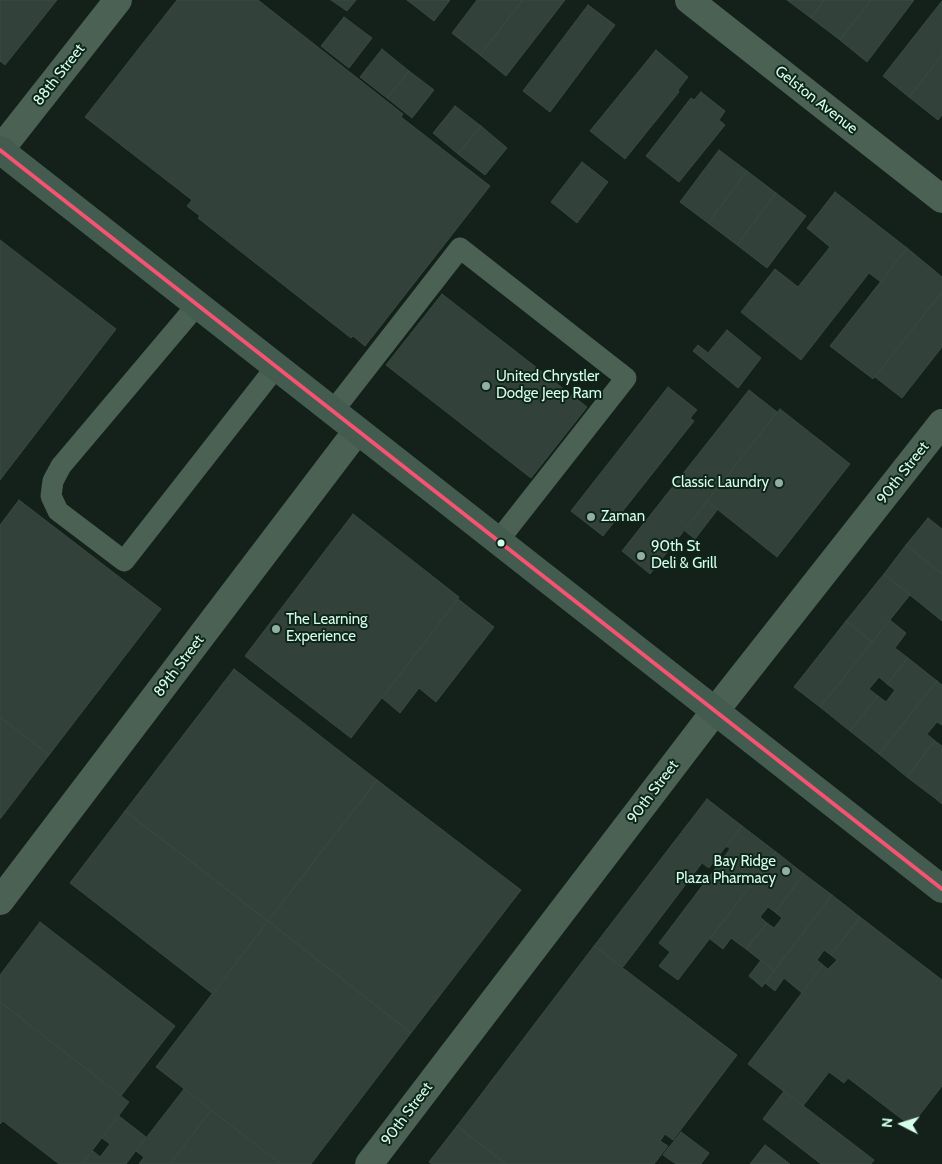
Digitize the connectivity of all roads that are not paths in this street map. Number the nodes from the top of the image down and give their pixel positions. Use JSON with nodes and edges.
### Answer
{"nodes":[{"id":1,"x":118,"y":0,"type":"edge"},
{"id":2,"x":689,"y":0,"type":"edge"},
{"id":3,"x":0,"y":150,"type":"edge"},
{"id":4,"x":942,"y":199,"type":"edge"},
{"id":5,"x":197,"y":305,"type":"junction"},
{"id":6,"x":276,"y":367,"type":"junction"},
{"id":7,"x":333,"y":411,"type":"junction"},
{"id":8,"x":942,"y":423,"type":"edge"},
{"id":9,"x":357,"y":431,"type":"junction"},
{"id":10,"x":498,"y":541,"type":"junction"},
{"id":11,"x":715,"y":711,"type":"junction"},
{"id":12,"x":942,"y":889,"type":"edge"},
{"id":13,"x":0,"y":901,"type":"edge"},
{"id":14,"x":368,"y":1164,"type":"edge"}],
"edges":[{"from":1,"to":3,"type":"street","name":"88th Street"},
{"from":2,"to":4,"type":"street","name":"Gelston Avenue"},
{"from":3,"to":5,"type":"street"},
{"from":5,"to":6,"type":"street"},
{"from":5,"to":6,"type":"lane"},
{"from":6,"to":7,"type":"street"},
{"from":7,"to":9,"type":"street"},
{"from":7,"to":10,"type":"lane"},
{"from":8,"to":11,"type":"street","name":"90th Street"},
{"from":9,"to":10,"type":"street"},
{"from":9,"to":13,"type":"street","name":"89th Street"},
{"from":10,"to":11,"type":"street"},
{"from":11,"to":12,"type":"street"},
{"from":11,"to":14,"type":"street","name":"90th Street"}]}
